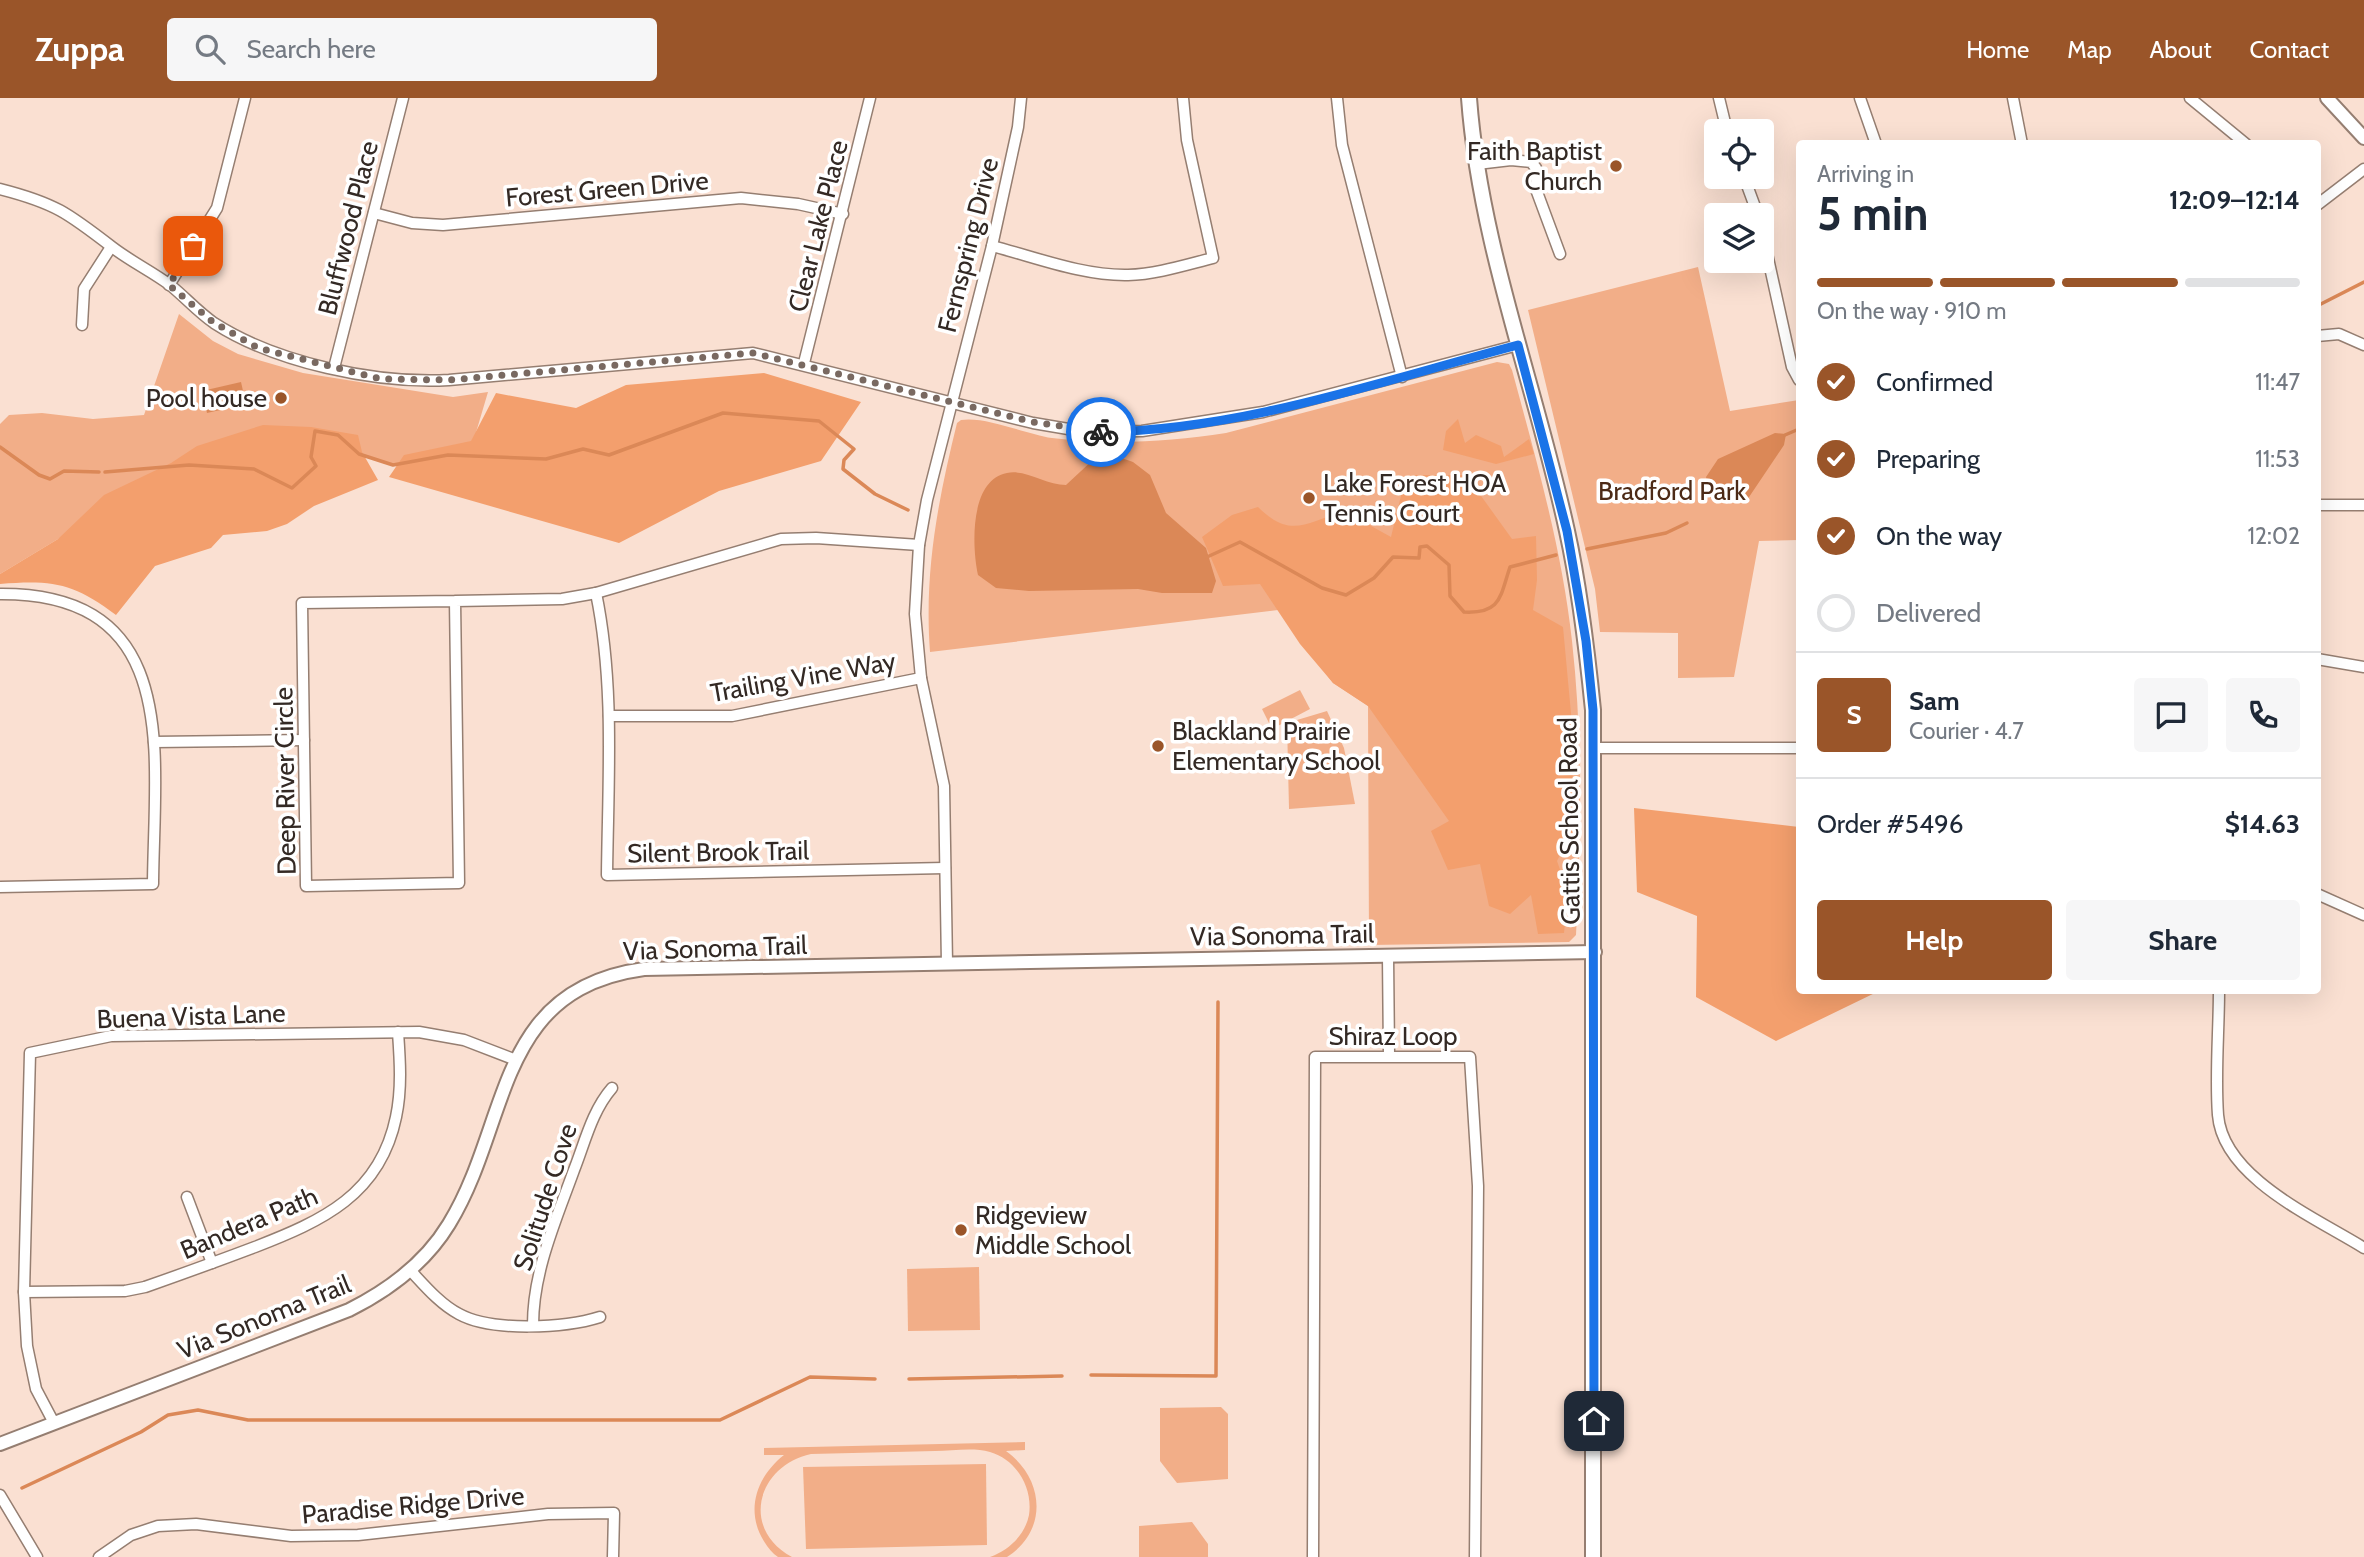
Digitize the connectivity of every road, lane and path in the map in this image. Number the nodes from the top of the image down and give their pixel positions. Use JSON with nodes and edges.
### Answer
{"nodes":[{"id":1,"x":245,"y":98,"type":"edge"},
{"id":2,"x":403,"y":98,"type":"edge"},
{"id":3,"x":870,"y":98,"type":"edge"},
{"id":4,"x":1021,"y":98,"type":"edge"},
{"id":5,"x":1183,"y":98,"type":"edge"},
{"id":6,"x":1337,"y":98,"type":"edge"},
{"id":7,"x":1469,"y":98,"type":"edge"},
{"id":8,"x":1719,"y":98,"type":"edge"},
{"id":9,"x":1860,"y":98,"type":"edge"},
{"id":10,"x":2013,"y":98,"type":"edge"},
{"id":11,"x":2190,"y":98,"type":"edge"},
{"id":12,"x":2327,"y":98,"type":"edge"},
{"id":13,"x":1724,"y":119,"type":"edge"},
{"id":14,"x":2364,"y":138,"type":"edge"},
{"id":15,"x":1875,"y":140,"type":"edge"},
{"id":16,"x":2021,"y":140,"type":"edge"},
{"id":17,"x":2241,"y":140,"type":"edge"},
{"id":18,"x":1477,"y":164,"type":"junction"},
{"id":19,"x":2364,"y":169,"type":"edge"},
{"id":20,"x":0,"y":189,"type":"edge"},
{"id":21,"x":2321,"y":202,"type":"edge"},
{"id":22,"x":374,"y":213,"type":"junction"},
{"id":23,"x":843,"y":215,"type":"junction"},
{"id":24,"x":992,"y":246,"type":"junction"},
{"id":25,"x":111,"y":247,"type":"junction"},
{"id":26,"x":1560,"y":254,"type":"dead end"},
{"id":27,"x":1771,"y":273,"type":"edge"},
{"id":28,"x":169,"y":285,"type":"junction"},
{"id":29,"x":82,"y":325,"type":"dead end"},
{"id":30,"x":2321,"y":336,"type":"edge"},
{"id":31,"x":1518,"y":345,"type":"junction"},
{"id":32,"x":2364,"y":345,"type":"edge"},
{"id":33,"x":804,"y":363,"type":"junction"},
{"id":34,"x":334,"y":368,"type":"junction"},
{"id":35,"x":1796,"y":374,"type":"edge"},
{"id":36,"x":1402,"y":377,"type":"junction"},
{"id":37,"x":951,"y":401,"type":"junction"},
{"id":38,"x":2321,"y":505,"type":"edge"},
{"id":39,"x":2364,"y":505,"type":"edge"},
{"id":40,"x":919,"y":545,"type":"junction"},
{"id":41,"x":596,"y":593,"type":"junction"},
{"id":42,"x":0,"y":594,"type":"edge"},
{"id":43,"x":455,"y":601,"type":"junction"},
{"id":44,"x":2321,"y":660,"type":"edge"},
{"id":45,"x":2364,"y":667,"type":"edge"},
{"id":46,"x":921,"y":678,"type":"junction"},
{"id":47,"x":609,"y":716,"type":"junction"},
{"id":48,"x":304,"y":740,"type":"junction"},
{"id":49,"x":154,"y":742,"type":"junction"},
{"id":50,"x":1595,"y":748,"type":"junction"},
{"id":51,"x":1796,"y":748,"type":"edge"},
{"id":52,"x":945,"y":868,"type":"junction"},
{"id":53,"x":0,"y":887,"type":"edge"},
{"id":54,"x":2321,"y":896,"type":"edge"},
{"id":55,"x":2364,"y":915,"type":"edge"},
{"id":56,"x":1595,"y":952,"type":"junction"},
{"id":57,"x":1388,"y":956,"type":"junction"},
{"id":58,"x":947,"y":964,"type":"junction"},
{"id":59,"x":2219,"y":994,"type":"edge"},
{"id":60,"x":398,"y":1032,"type":"junction"},
{"id":61,"x":1389,"y":1055,"type":"junction"},
{"id":62,"x":516,"y":1059,"type":"junction"},
{"id":63,"x":612,"y":1088,"type":"dead end"},
{"id":64,"x":187,"y":1197,"type":"dead end"},
{"id":65,"x":2364,"y":1248,"type":"edge"},
{"id":66,"x":212,"y":1263,"type":"junction"},
{"id":67,"x":410,"y":1270,"type":"junction"},
{"id":68,"x":24,"y":1292,"type":"junction"},
{"id":69,"x":600,"y":1317,"type":"dead end"},
{"id":70,"x":533,"y":1325,"type":"junction"},
{"id":71,"x":54,"y":1423,"type":"junction"},
{"id":72,"x":0,"y":1444,"type":"edge"},
{"id":73,"x":0,"y":1495,"type":"edge"},
{"id":74,"x":37,"y":1557,"type":"edge"},
{"id":75,"x":99,"y":1557,"type":"edge"},
{"id":76,"x":613,"y":1557,"type":"edge"},
{"id":77,"x":1313,"y":1557,"type":"edge"},
{"id":78,"x":1475,"y":1557,"type":"edge"},
{"id":79,"x":1593,"y":1557,"type":"edge"}],
"edges":[{"from":1,"to":28,"type":"street"},
{"from":2,"to":22,"type":"street","name":"Bluffwood Place"},
{"from":3,"to":23,"type":"street","name":"Clear Lake Place"},
{"from":4,"to":24,"type":"street","name":"Fernspring Drive"},
{"from":5,"to":24,"type":"street"},
{"from":6,"to":36,"type":"street"},
{"from":7,"to":18,"type":"main road","name":"Gattis School Road"},
{"from":8,"to":13,"type":"street"},
{"from":9,"to":15,"type":"street"},
{"from":10,"to":16,"type":"street"},
{"from":11,"to":17,"type":"street"},
{"from":12,"to":14,"type":"street"},
{"from":18,"to":26,"type":"street"},
{"from":18,"to":31,"type":"main road","name":"Gattis School Road"},
{"from":19,"to":21,"type":"street"},
{"from":20,"to":25,"type":"street"},
{"from":22,"to":23,"type":"street","name":"Forest Green Drive"},
{"from":22,"to":34,"type":"street","name":"Bluffwood Place"},
{"from":23,"to":33,"type":"street","name":"Clear Lake Place"},
{"from":24,"to":37,"type":"street","name":"Fernspring Drive"},
{"from":25,"to":28,"type":"street"},
{"from":25,"to":29,"type":"street"},
{"from":27,"to":35,"type":"street"},
{"from":28,"to":34,"type":"street"},
{"from":30,"to":32,"type":"street"},
{"from":31,"to":36,"type":"street"},
{"from":31,"to":50,"type":"main road","name":"Gattis School Road"},
{"from":33,"to":34,"type":"street"},
{"from":33,"to":37,"type":"street"},
{"from":36,"to":37,"type":"street"},
{"from":37,"to":40,"type":"street","name":"Fernspring Drive"},
{"from":38,"to":39,"type":"street"},
{"from":40,"to":41,"type":"street","name":"Deep River Circle"},
{"from":40,"to":46,"type":"street","name":"Fernspring Drive"},
{"from":41,"to":43,"type":"street","name":"Deep River Circle"},
{"from":41,"to":47,"type":"street","name":"Silent Brook Trail"},
{"from":42,"to":49,"type":"street"},
{"from":43,"to":48,"type":"street","name":"Deep River Circle"},
{"from":43,"to":48,"type":"street","name":"Deep River Circle"},
{"from":44,"to":45,"type":"street"},
{"from":46,"to":47,"type":"street","name":"Trailing Vine Way"},
{"from":46,"to":52,"type":"street","name":"Fernspring Drive"},
{"from":47,"to":52,"type":"street","name":"Silent Brook Trail"},
{"from":48,"to":49,"type":"street"},
{"from":49,"to":53,"type":"street"},
{"from":50,"to":51,"type":"street"},
{"from":50,"to":56,"type":"main road","name":"Gattis School Road"},
{"from":52,"to":58,"type":"street","name":"Fernspring Drive"},
{"from":54,"to":55,"type":"street"},
{"from":56,"to":57,"type":"street","name":"Via Sonoma Trail"},
{"from":56,"to":79,"type":"main road","name":"Gattis School Road"},
{"from":57,"to":58,"type":"street","name":"Via Sonoma Trail"},
{"from":57,"to":61,"type":"street"},
{"from":58,"to":62,"type":"street","name":"Via Sonoma Trail"},
{"from":59,"to":65,"type":"street"},
{"from":60,"to":62,"type":"street","name":"Buena Vista Lane"},
{"from":60,"to":66,"type":"street","name":"Bandera Path"},
{"from":60,"to":68,"type":"street","name":"Buena Vista Lane"},
{"from":61,"to":77,"type":"street","name":"Shiraz Loop"},
{"from":61,"to":78,"type":"street","name":"Shiraz Loop"},
{"from":62,"to":67,"type":"street","name":"Via Sonoma Trail"},
{"from":63,"to":70,"type":"street","name":"Solitude Cove"},
{"from":64,"to":66,"type":"street"},
{"from":66,"to":68,"type":"street","name":"Bandera Path"},
{"from":67,"to":70,"type":"street"},
{"from":67,"to":71,"type":"street","name":"Via Sonoma Trail"},
{"from":68,"to":71,"type":"street","name":"Buena Vista Lane"},
{"from":69,"to":70,"type":"street"},
{"from":71,"to":72,"type":"street","name":"Via Sonoma Trail"},
{"from":73,"to":74,"type":"street"},
{"from":75,"to":76,"type":"street","name":"Paradise Ridge Drive"}]}
